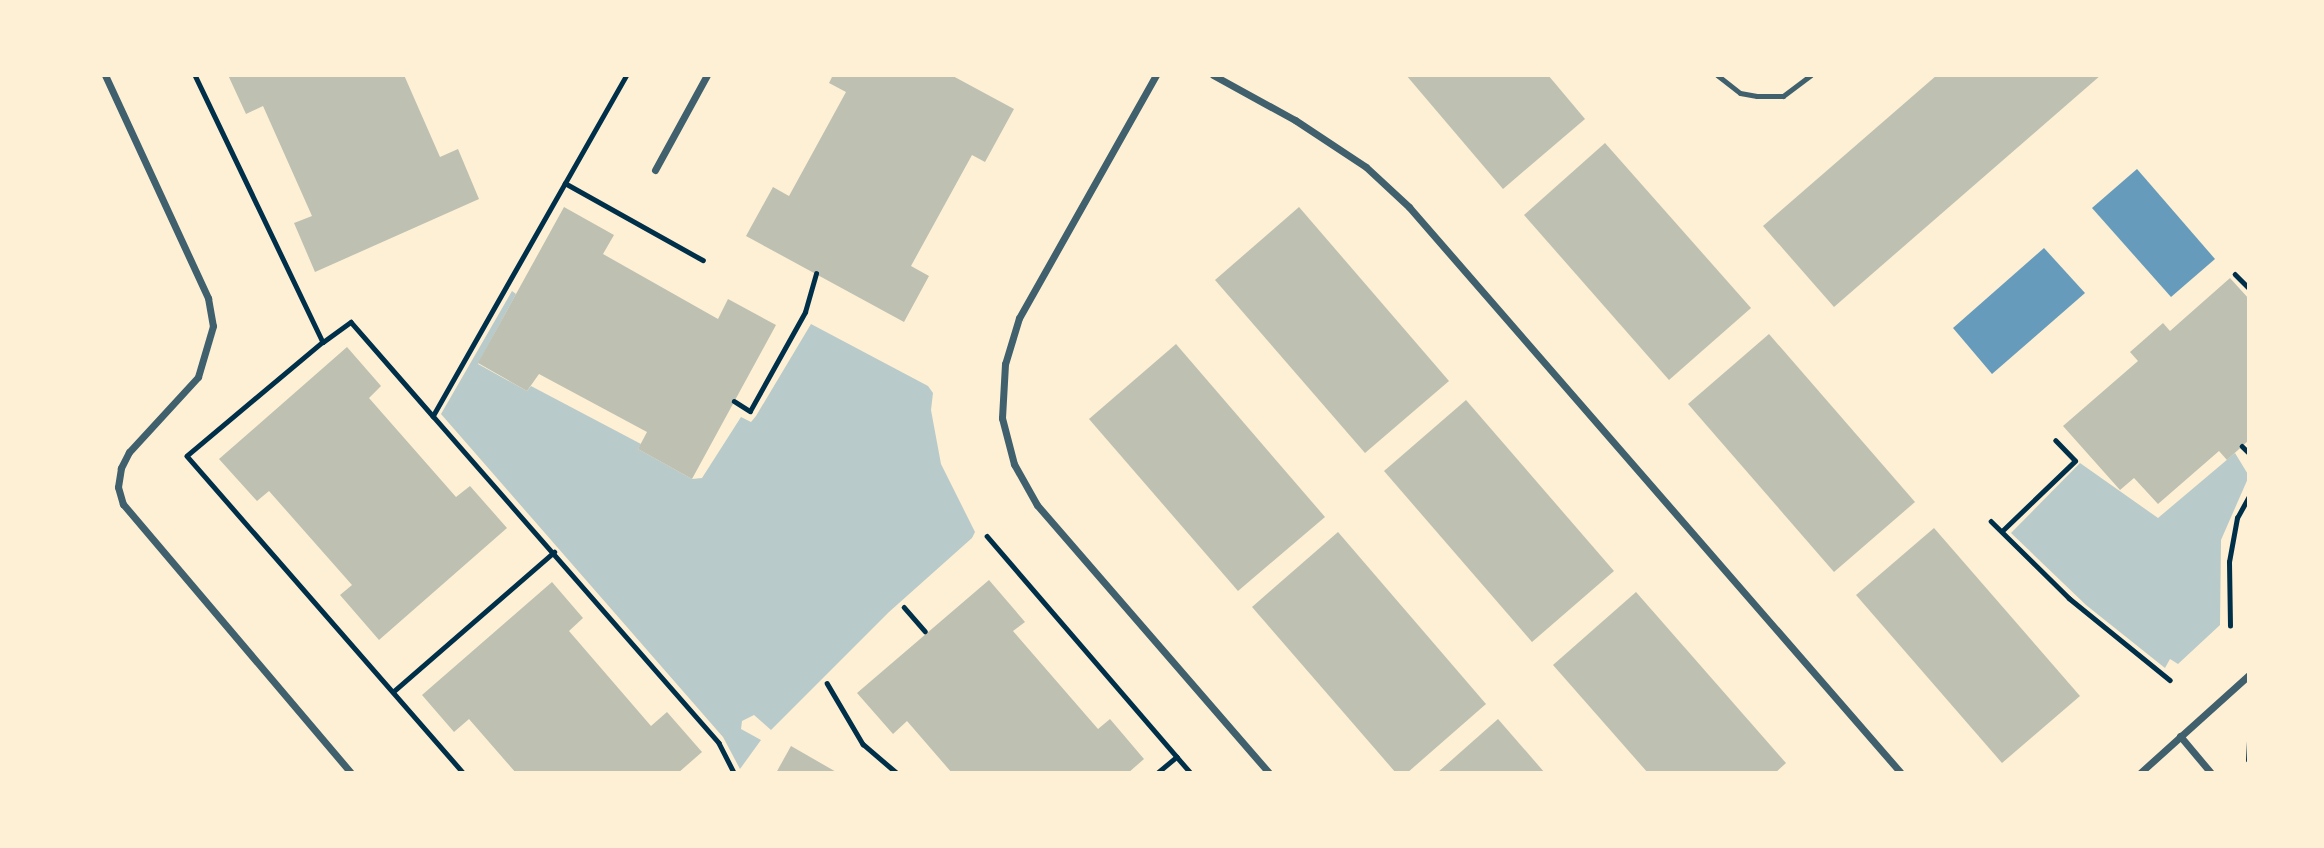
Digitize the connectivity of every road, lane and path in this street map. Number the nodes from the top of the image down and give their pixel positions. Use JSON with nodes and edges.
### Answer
{"nodes":[{"id":1,"x":106,"y":75,"type":"edge"},
{"id":2,"x":195,"y":75,"type":"edge"},
{"id":3,"x":626,"y":75,"type":"edge"},
{"id":4,"x":708,"y":75,"type":"edge"},
{"id":5,"x":1156,"y":75,"type":"edge"},
{"id":6,"x":1213,"y":75,"type":"edge"},
{"id":7,"x":1717,"y":75,"type":"edge"},
{"id":8,"x":1811,"y":75,"type":"edge"},
{"id":9,"x":655,"y":170,"type":"dead end"},
{"id":10,"x":565,"y":183,"type":"junction"},
{"id":11,"x":703,"y":260,"type":"dead end"},
{"id":12,"x":816,"y":274,"type":"dead end"},
{"id":13,"x":2235,"y":274,"type":"dead end"},
{"id":14,"x":2249,"y":288,"type":"edge"},
{"id":15,"x":323,"y":342,"type":"junction"},
{"id":16,"x":734,"y":401,"type":"dead end"},
{"id":17,"x":433,"y":416,"type":"junction"},
{"id":18,"x":2056,"y":441,"type":"dead end"},
{"id":19,"x":2242,"y":446,"type":"dead end"},
{"id":20,"x":2249,"y":453,"type":"edge"},
{"id":21,"x":2249,"y":496,"type":"edge"},
{"id":22,"x":1991,"y":521,"type":"dead end"},
{"id":23,"x":2002,"y":531,"type":"junction"},
{"id":24,"x":987,"y":536,"type":"dead end"},
{"id":25,"x":554,"y":552,"type":"junction"},
{"id":26,"x":904,"y":607,"type":"dead end"},
{"id":27,"x":2230,"y":626,"type":"dead end"},
{"id":28,"x":925,"y":631,"type":"dead end"},
{"id":29,"x":2249,"y":675,"type":"edge"},
{"id":30,"x":2170,"y":680,"type":"dead end"},
{"id":31,"x":827,"y":684,"type":"dead end"},
{"id":32,"x":393,"y":692,"type":"junction"},
{"id":33,"x":2180,"y":736,"type":"junction"},
{"id":34,"x":2249,"y":739,"type":"edge"},
{"id":35,"x":1177,"y":757,"type":"junction"},
{"id":36,"x":2248,"y":760,"type":"edge"},
{"id":37,"x":351,"y":773,"type":"edge"},
{"id":38,"x":464,"y":773,"type":"edge"},
{"id":39,"x":734,"y":773,"type":"edge"},
{"id":40,"x":897,"y":773,"type":"edge"},
{"id":41,"x":1158,"y":773,"type":"edge"},
{"id":42,"x":1191,"y":773,"type":"edge"},
{"id":43,"x":1269,"y":773,"type":"edge"},
{"id":44,"x":1901,"y":773,"type":"edge"},
{"id":45,"x":2140,"y":773,"type":"edge"},
{"id":46,"x":2211,"y":773,"type":"edge"}],
"edges":[{"from":1,"to":37,"type":"street"},
{"from":2,"to":15,"type":"path"},
{"from":3,"to":10,"type":"path"},
{"from":4,"to":9,"type":"street"},
{"from":5,"to":43,"type":"street"},
{"from":6,"to":44,"type":"street"},
{"from":7,"to":8,"type":"lane"},
{"from":10,"to":11,"type":"path"},
{"from":10,"to":17,"type":"path"},
{"from":12,"to":16,"type":"path"},
{"from":13,"to":14,"type":"path"},
{"from":15,"to":17,"type":"path"},
{"from":15,"to":32,"type":"path"},
{"from":17,"to":25,"type":"path"},
{"from":18,"to":23,"type":"path"},
{"from":19,"to":20,"type":"path"},
{"from":21,"to":27,"type":"path"},
{"from":22,"to":23,"type":"path"},
{"from":23,"to":30,"type":"path"},
{"from":24,"to":35,"type":"path"},
{"from":25,"to":32,"type":"path"},
{"from":25,"to":39,"type":"path"},
{"from":26,"to":28,"type":"path"},
{"from":29,"to":33,"type":"street"},
{"from":31,"to":40,"type":"path"},
{"from":32,"to":38,"type":"path"},
{"from":33,"to":45,"type":"street"},
{"from":33,"to":46,"type":"street"},
{"from":34,"to":36,"type":"path"},
{"from":35,"to":41,"type":"path"},
{"from":35,"to":42,"type":"path"}]}
